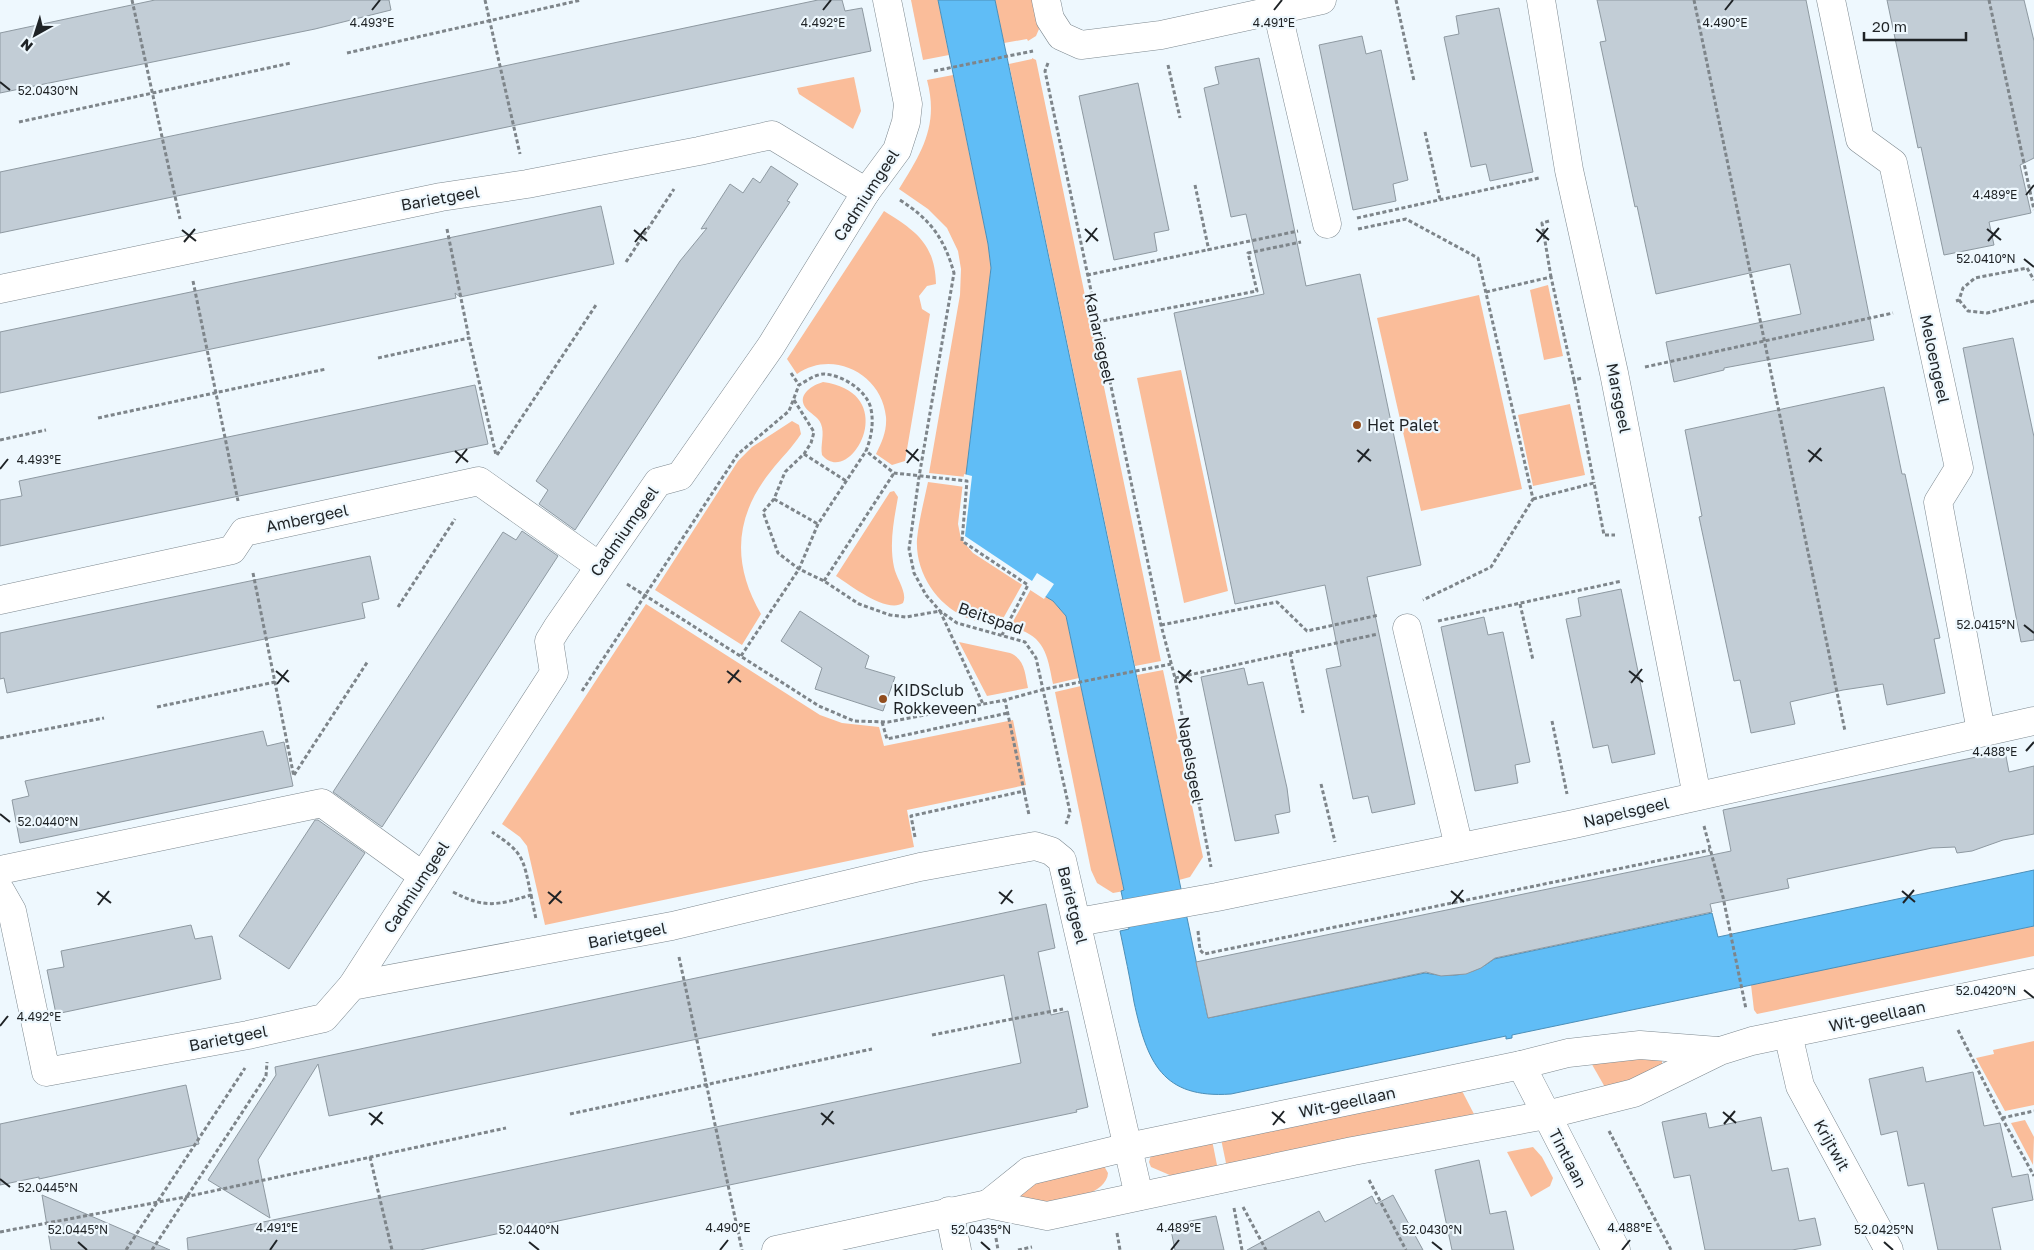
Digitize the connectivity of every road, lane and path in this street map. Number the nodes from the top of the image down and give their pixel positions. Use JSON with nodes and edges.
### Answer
{"nodes":[{"id":1,"x":132,"y":0,"type":"edge"},
{"id":2,"x":485,"y":0,"type":"edge"},
{"id":3,"x":581,"y":0,"type":"edge"},
{"id":4,"x":887,"y":0,"type":"edge"},
{"id":5,"x":1046,"y":0,"type":"edge"},
{"id":6,"x":1322,"y":0,"type":"edge"},
{"id":7,"x":1396,"y":0,"type":"edge"},
{"id":8,"x":1541,"y":0,"type":"edge"},
{"id":9,"x":1694,"y":0,"type":"edge"},
{"id":10,"x":1831,"y":0,"type":"edge"},
{"id":11,"x":1989,"y":0,"type":"edge"},
{"id":12,"x":1277,"y":10,"type":"junction"},
{"id":13,"x":490,"y":22,"type":"junction"},
{"id":14,"x":1161,"y":34,"type":"junction"},
{"id":15,"x":1030,"y":51,"type":"dead end"},
{"id":16,"x":347,"y":53,"type":"dead end"},
{"id":17,"x":1049,"y":57,"type":"dead end"},
{"id":18,"x":291,"y":63,"type":"dead end"},
{"id":19,"x":929,"y":72,"type":"dead end"},
{"id":20,"x":1414,"y":81,"type":"dead end"},
{"id":21,"x":153,"y":92,"type":"junction"},
{"id":22,"x":1180,"y":118,"type":"dead end"},
{"id":23,"x":20,"y":122,"type":"dead end"},
{"id":24,"x":1425,"y":132,"type":"dead end"},
{"id":25,"x":699,"y":151,"type":"junction"},
{"id":26,"x":527,"y":184,"type":"junction"},
{"id":27,"x":1195,"y":185,"type":"dead end"},
{"id":28,"x":866,"y":192,"type":"junction"},
{"id":29,"x":441,"y":197,"type":"junction"},
{"id":30,"x":1440,"y":200,"type":"dead end"},
{"id":31,"x":2034,"y":210,"type":"edge"},
{"id":32,"x":1339,"y":228,"type":"joint"},
{"id":33,"x":1304,"y":241,"type":"dead end"},
{"id":34,"x":186,"y":251,"type":"junction"},
{"id":35,"x":1210,"y":251,"type":"dead end"},
{"id":36,"x":626,"y":262,"type":"dead end"},
{"id":37,"x":2034,"y":280,"type":"edge"},
{"id":38,"x":0,"y":289,"type":"edge"},
{"id":39,"x":1486,"y":292,"type":"junction"},
{"id":40,"x":1959,"y":300,"type":"junction"},
{"id":41,"x":2034,"y":302,"type":"edge"},
{"id":42,"x":1924,"y":306,"type":"junction"},
{"id":43,"x":1097,"y":322,"type":"junction"},
{"id":44,"x":470,"y":338,"type":"junction"},
{"id":45,"x":1766,"y":342,"type":"junction"},
{"id":46,"x":378,"y":358,"type":"dead end"},
{"id":47,"x":326,"y":370,"type":"dead end"},
{"id":48,"x":1614,"y":373,"type":"junction"},
{"id":49,"x":1574,"y":380,"type":"junction"},
{"id":50,"x":216,"y":394,"type":"junction"},
{"id":51,"x":794,"y":400,"type":"junction"},
{"id":52,"x":98,"y":418,"type":"dead end"},
{"id":53,"x":46,"y":430,"type":"dead end"},
{"id":54,"x":0,"y":440,"type":"edge"},
{"id":55,"x":866,"y":452,"type":"junction"},
{"id":56,"x":804,"y":454,"type":"junction"},
{"id":57,"x":496,"y":455,"type":"dead end"},
{"id":58,"x":894,"y":474,"type":"junction"},
{"id":59,"x":919,"y":478,"type":"junction"},
{"id":60,"x":846,"y":481,"type":"junction"},
{"id":61,"x":1594,"y":483,"type":"junction"},
{"id":62,"x":774,"y":499,"type":"junction"},
{"id":63,"x":1533,"y":499,"type":"junction"},
{"id":64,"x":818,"y":524,"type":"junction"},
{"id":65,"x":244,"y":532,"type":"junction"},
{"id":66,"x":1645,"y":536,"type":"junction"},
{"id":67,"x":599,"y":566,"type":"junction"},
{"id":68,"x":800,"y":569,"type":"junction"},
{"id":69,"x":824,"y":581,"type":"junction"},
{"id":70,"x":644,"y":595,"type":"junction"},
{"id":71,"x":0,"y":600,"type":"edge"},
{"id":72,"x":1421,"y":601,"type":"dead end"},
{"id":73,"x":1520,"y":604,"type":"dead end"},
{"id":74,"x":940,"y":611,"type":"junction"},
{"id":75,"x":1396,"y":621,"type":"joint"},
{"id":76,"x":1161,"y":625,"type":"junction"},
{"id":77,"x":1002,"y":634,"type":"junction"},
{"id":78,"x":1290,"y":653,"type":"dead end"},
{"id":79,"x":741,"y":656,"type":"junction"},
{"id":80,"x":1533,"y":660,"type":"dead end"},
{"id":81,"x":368,"y":661,"type":"dead end"},
{"id":82,"x":1171,"y":664,"type":"junction"},
{"id":83,"x":275,"y":682,"type":"junction"},
{"id":84,"x":1045,"y":689,"type":"junction"},
{"id":85,"x":581,"y":693,"type":"dead end"},
{"id":86,"x":1005,"y":700,"type":"junction"},
{"id":87,"x":983,"y":704,"type":"junction"},
{"id":88,"x":157,"y":707,"type":"dead end"},
{"id":89,"x":1008,"y":713,"type":"junction"},
{"id":90,"x":1303,"y":713,"type":"dead end"},
{"id":91,"x":104,"y":718,"type":"dead end"},
{"id":92,"x":1552,"y":721,"type":"dead end"},
{"id":93,"x":2034,"y":721,"type":"edge"},
{"id":94,"x":882,"y":722,"type":"junction"},
{"id":95,"x":1981,"y":731,"type":"junction"},
{"id":96,"x":0,"y":738,"type":"edge"},
{"id":97,"x":1852,"y":763,"type":"junction"},
{"id":98,"x":294,"y":775,"type":"junction"},
{"id":99,"x":1321,"y":784,"type":"dead end"},
{"id":100,"x":1696,"y":796,"type":"junction"},
{"id":101,"x":300,"y":807,"type":"junction"},
{"id":102,"x":497,"y":824,"type":"dead end"},
{"id":103,"x":1574,"y":824,"type":"junction"},
{"id":104,"x":492,"y":832,"type":"junction"},
{"id":105,"x":487,"y":839,"type":"dead end"},
{"id":106,"x":1459,"y":847,"type":"junction"},
{"id":107,"x":1710,"y":850,"type":"junction"},
{"id":108,"x":1052,"y":851,"type":"junction"},
{"id":109,"x":920,"y":867,"type":"junction"},
{"id":110,"x":0,"y":870,"type":"edge"},
{"id":111,"x":1341,"y":870,"type":"junction"},
{"id":112,"x":423,"y":876,"type":"junction"},
{"id":113,"x":458,"y":884,"type":"dead end"},
{"id":114,"x":0,"y":890,"type":"edge"},
{"id":115,"x":452,"y":892,"type":"junction"},
{"id":116,"x":1201,"y":899,"type":"junction"},
{"id":117,"x":1078,"y":922,"type":"junction"},
{"id":118,"x":672,"y":926,"type":"junction"},
{"id":119,"x":2034,"y":983,"type":"edge"},
{"id":120,"x":352,"y":986,"type":"junction"},
{"id":121,"x":1944,"y":1002,"type":"junction"},
{"id":122,"x":1096,"y":1003,"type":"junction"},
{"id":123,"x":1747,"y":1012,"type":"dead end"},
{"id":124,"x":255,"y":1033,"type":"junction"},
{"id":125,"x":932,"y":1034,"type":"dead end"},
{"id":126,"x":1788,"y":1034,"type":"junction"},
{"id":127,"x":872,"y":1049,"type":"dead end"},
{"id":128,"x":1720,"y":1051,"type":"junction"},
{"id":129,"x":1521,"y":1065,"type":"junction"},
{"id":130,"x":706,"y":1086,"type":"junction"},
{"id":131,"x":1595,"y":1104,"type":"junction"},
{"id":132,"x":2034,"y":1111,"type":"edge"},
{"id":133,"x":570,"y":1114,"type":"dead end"},
{"id":134,"x":1546,"y":1115,"type":"junction"},
{"id":135,"x":2002,"y":1118,"type":"junction"},
{"id":136,"x":506,"y":1128,"type":"dead end"},
{"id":137,"x":1128,"y":1147,"type":"junction"},
{"id":138,"x":1353,"y":1151,"type":"junction"},
{"id":139,"x":370,"y":1157,"type":"junction"},
{"id":140,"x":2033,"y":1171,"type":"edge"},
{"id":141,"x":2034,"y":1176,"type":"edge"},
{"id":142,"x":1228,"y":1178,"type":"junction"},
{"id":143,"x":1139,"y":1196,"type":"junction"},
{"id":144,"x":185,"y":1198,"type":"junction"},
{"id":145,"x":158,"y":1202,"type":"junction"},
{"id":146,"x":988,"y":1204,"type":"junction"},
{"id":147,"x":949,"y":1211,"type":"junction"},
{"id":148,"x":0,"y":1232,"type":"edge"},
{"id":149,"x":126,"y":1250,"type":"edge"},
{"id":150,"x":152,"y":1250,"type":"edge"},
{"id":151,"x":392,"y":1250,"type":"edge"},
{"id":152,"x":742,"y":1250,"type":"edge"},
{"id":153,"x":776,"y":1250,"type":"edge"},
{"id":154,"x":957,"y":1250,"type":"edge"},
{"id":155,"x":1242,"y":1250,"type":"edge"},
{"id":156,"x":1266,"y":1250,"type":"edge"},
{"id":157,"x":1406,"y":1250,"type":"edge"},
{"id":158,"x":1616,"y":1250,"type":"edge"},
{"id":159,"x":1671,"y":1250,"type":"edge"},
{"id":160,"x":1889,"y":1250,"type":"edge"}],
"edges":[{"from":1,"to":21,"type":"path"},
{"from":2,"to":13,"type":"path"},
{"from":3,"to":13,"type":"path"},
{"from":4,"to":28,"type":"street","name":"Cadmiumgeel"},
{"from":5,"to":14,"type":"street"},
{"from":6,"to":12,"type":"street"},
{"from":7,"to":20,"type":"path"},
{"from":8,"to":48,"type":"street","name":"Marsgeel"},
{"from":9,"to":45,"type":"path"},
{"from":10,"to":42,"type":"street","name":"Meloengeel"},
{"from":11,"to":31,"type":"path"},
{"from":12,"to":14,"type":"street"},
{"from":12,"to":32,"type":"street"},
{"from":13,"to":16,"type":"path"},
{"from":13,"to":26,"type":"path"},
{"from":14,"to":22,"type":"path"},
{"from":15,"to":19,"type":"path"},
{"from":17,"to":43,"type":"path","name":"Kanariegeel"},
{"from":18,"to":21,"type":"path"},
{"from":21,"to":23,"type":"path"},
{"from":21,"to":34,"type":"path"},
{"from":24,"to":30,"type":"path"},
{"from":25,"to":26,"type":"street","name":"Barietgeel"},
{"from":25,"to":28,"type":"street","name":"Barietgeel"},
{"from":25,"to":36,"type":"path"},
{"from":26,"to":29,"type":"street","name":"Barietgeel"},
{"from":27,"to":35,"type":"path"},
{"from":28,"to":59,"type":"path","name":"Beitspad"},
{"from":28,"to":67,"type":"street","name":"Cadmiumgeel"},
{"from":29,"to":34,"type":"street","name":"Barietgeel"},
{"from":29,"to":44,"type":"path"},
{"from":32,"to":39,"type":"path"},
{"from":33,"to":43,"type":"path"},
{"from":34,"to":38,"type":"street","name":"Barietgeel"},
{"from":34,"to":50,"type":"path"},
{"from":37,"to":40,"type":"path"},
{"from":39,"to":49,"type":"path"},
{"from":39,"to":63,"type":"path"},
{"from":40,"to":41,"type":"path"},
{"from":40,"to":42,"type":"path"},
{"from":42,"to":45,"type":"path"},
{"from":42,"to":95,"type":"street","name":"Meloengeel"},
{"from":43,"to":76,"type":"path","name":"Kanariegeel"},
{"from":44,"to":46,"type":"path"},
{"from":44,"to":57,"type":"path"},
{"from":45,"to":48,"type":"path"},
{"from":45,"to":97,"type":"path"},
{"from":47,"to":50,"type":"path"},
{"from":48,"to":49,"type":"path"},
{"from":48,"to":66,"type":"street","name":"Marsgeel"},
{"from":49,"to":61,"type":"path"},
{"from":50,"to":52,"type":"path"},
{"from":50,"to":65,"type":"path"},
{"from":51,"to":55,"type":"path"},
{"from":51,"to":56,"type":"path"},
{"from":51,"to":70,"type":"path"},
{"from":53,"to":54,"type":"path"},
{"from":55,"to":58,"type":"path"},
{"from":55,"to":60,"type":"path"},
{"from":56,"to":60,"type":"path"},
{"from":56,"to":62,"type":"path"},
{"from":58,"to":59,"type":"path"},
{"from":58,"to":69,"type":"path"},
{"from":59,"to":74,"type":"path","name":"Beitspad"},
{"from":59,"to":77,"type":"path"},
{"from":60,"to":64,"type":"path"},
{"from":61,"to":63,"type":"path"},
{"from":61,"to":66,"type":"path"},
{"from":62,"to":64,"type":"path"},
{"from":62,"to":68,"type":"path"},
{"from":63,"to":72,"type":"path"},
{"from":64,"to":68,"type":"path"},
{"from":65,"to":67,"type":"street","name":"Ambergeel"},
{"from":65,"to":71,"type":"street","name":"Ambergeel"},
{"from":65,"to":83,"type":"path"},
{"from":66,"to":100,"type":"street","name":"Marsgeel"},
{"from":67,"to":70,"type":"path"},
{"from":67,"to":112,"type":"street","name":"Cadmiumgeel"},
{"from":68,"to":69,"type":"path"},
{"from":68,"to":79,"type":"path"},
{"from":69,"to":74,"type":"path"},
{"from":70,"to":79,"type":"path"},
{"from":70,"to":85,"type":"path"},
{"from":73,"to":80,"type":"path"},
{"from":74,"to":77,"type":"path","name":"Beitspad"},
{"from":74,"to":87,"type":"path"},
{"from":75,"to":76,"type":"path"},
{"from":75,"to":106,"type":"street"},
{"from":76,"to":82,"type":"path","name":"Napelsgeel"},
{"from":77,"to":84,"type":"path","name":"Beitspad"},
{"from":78,"to":90,"type":"path"},
{"from":79,"to":94,"type":"path"},
{"from":81,"to":98,"type":"path"},
{"from":82,"to":84,"type":"path"},
{"from":82,"to":116,"type":"path","name":"Napelsgeel"},
{"from":83,"to":88,"type":"path"},
{"from":83,"to":98,"type":"path"},
{"from":84,"to":86,"type":"path"},
{"from":84,"to":108,"type":"path","name":"Beitspad"},
{"from":86,"to":87,"type":"path"},
{"from":86,"to":89,"type":"path"},
{"from":87,"to":94,"type":"path"},
{"from":89,"to":94,"type":"path"},
{"from":89,"to":109,"type":"path"},
{"from":91,"to":96,"type":"path"},
{"from":92,"to":103,"type":"path"},
{"from":93,"to":95,"type":"street","name":"Napelsgeel"},
{"from":95,"to":97,"type":"street","name":"Napelsgeel"},
{"from":97,"to":100,"type":"street","name":"Napelsgeel"},
{"from":98,"to":101,"type":"path"},
{"from":99,"to":111,"type":"path"},
{"from":100,"to":103,"type":"street","name":"Napelsgeel"},
{"from":100,"to":107,"type":"path"},
{"from":101,"to":110,"type":"street"},
{"from":101,"to":112,"type":"street"},
{"from":102,"to":104,"type":"path"},
{"from":103,"to":106,"type":"street","name":"Napelsgeel"},
{"from":104,"to":105,"type":"path"},
{"from":104,"to":115,"type":"path"},
{"from":106,"to":111,"type":"street","name":"Napelsgeel"},
{"from":107,"to":116,"type":"path"},
{"from":107,"to":123,"type":"path"},
{"from":108,"to":109,"type":"street","name":"Barietgeel"},
{"from":108,"to":117,"type":"street","name":"Barietgeel"},
{"from":109,"to":118,"type":"street","name":"Barietgeel"},
{"from":111,"to":116,"type":"street","name":"Napelsgeel"},
{"from":112,"to":115,"type":"path"},
{"from":112,"to":120,"type":"street","name":"Cadmiumgeel"},
{"from":113,"to":115,"type":"path"},
{"from":114,"to":124,"type":"street","name":"Barietgeel"},
{"from":116,"to":117,"type":"street","name":"Napelsgeel"},
{"from":117,"to":122,"type":"street","name":"Barietgeel"},
{"from":118,"to":120,"type":"street","name":"Barietgeel"},
{"from":118,"to":130,"type":"path"},
{"from":119,"to":121,"type":"street","name":"Wit-geellaan"},
{"from":120,"to":124,"type":"street","name":"Barietgeel"},
{"from":121,"to":126,"type":"street","name":"Wit-geellaan"},
{"from":121,"to":135,"type":"path"},
{"from":122,"to":125,"type":"path"},
{"from":122,"to":137,"type":"street","name":"Barietgeel"},
{"from":124,"to":144,"type":"path"},
{"from":124,"to":145,"type":"path"},
{"from":126,"to":128,"type":"street","name":"Wit-geellaan"},
{"from":126,"to":160,"type":"street","name":"Krijtwit"},
{"from":127,"to":130,"type":"path"},
{"from":128,"to":129,"type":"street","name":"Wit-geellaan"},
{"from":128,"to":131,"type":"street","name":"Wit-geellaan"},
{"from":129,"to":134,"type":"street","name":"Tintlaan"},
{"from":129,"to":137,"type":"street","name":"Wit-geellaan"},
{"from":130,"to":133,"type":"path"},
{"from":130,"to":152,"type":"path"},
{"from":131,"to":134,"type":"street","name":"Wit-geellaan"},
{"from":131,"to":159,"type":"path"},
{"from":132,"to":135,"type":"path"},
{"from":134,"to":138,"type":"street","name":"Wit-geellaan"},
{"from":134,"to":158,"type":"street","name":"Tintlaan"},
{"from":135,"to":140,"type":"path"},
{"from":136,"to":139,"type":"path"},
{"from":137,"to":143,"type":"street","name":"Barietgeel"},
{"from":137,"to":146,"type":"street","name":"Wit-geellaan"},
{"from":138,"to":142,"type":"street","name":"Wit-geellaan"},
{"from":138,"to":157,"type":"path"},
{"from":139,"to":144,"type":"path"},
{"from":139,"to":151,"type":"path"},
{"from":140,"to":141,"type":"path"},
{"from":142,"to":143,"type":"street","name":"Wit-geellaan"},
{"from":142,"to":155,"type":"path"},
{"from":142,"to":156,"type":"path"},
{"from":143,"to":146,"type":"street","name":"Wit-geellaan"},
{"from":144,"to":145,"type":"path"},
{"from":144,"to":150,"type":"path"},
{"from":145,"to":148,"type":"path"},
{"from":145,"to":149,"type":"path"},
{"from":146,"to":147,"type":"street","name":"Wit-geellaan"},
{"from":147,"to":153,"type":"street","name":"Wit-geellaan"},
{"from":147,"to":154,"type":"street"}]}
